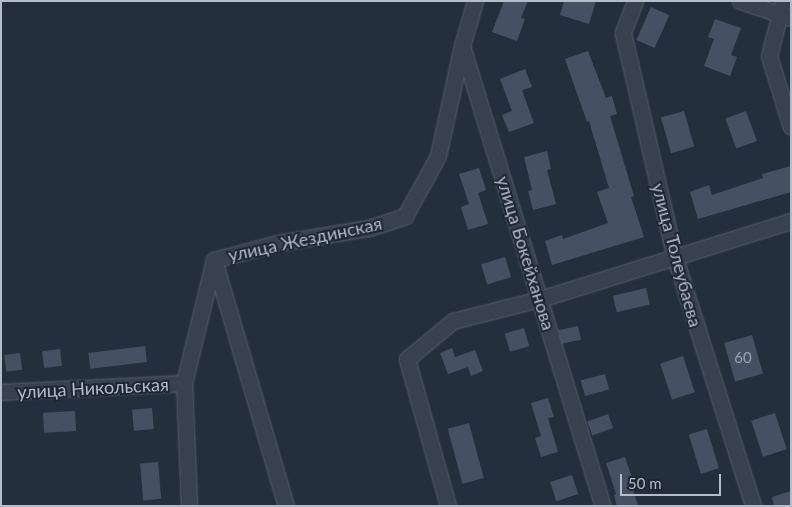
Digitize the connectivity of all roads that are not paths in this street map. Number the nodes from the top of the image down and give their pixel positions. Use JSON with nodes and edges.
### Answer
{"nodes":[{"id":1,"x":476,"y":1,"type":"edge"},
{"id":2,"x":635,"y":1,"type":"edge"},
{"id":3,"x":740,"y":1,"type":"edge"},
{"id":4,"x":784,"y":11,"type":"edge"},
{"id":5,"x":462,"y":46,"type":"junction"},
{"id":6,"x":791,"y":127,"type":"edge"},
{"id":7,"x":791,"y":221,"type":"edge"},
{"id":8,"x":675,"y":258,"type":"junction"},
{"id":9,"x":214,"y":260,"type":"junction"},
{"id":10,"x":540,"y":299,"type":"junction"},
{"id":11,"x":184,"y":383,"type":"junction"},
{"id":12,"x":1,"y":392,"type":"edge"},
{"id":13,"x":189,"y":506,"type":"edge"},
{"id":14,"x":286,"y":506,"type":"edge"},
{"id":15,"x":448,"y":506,"type":"edge"},
{"id":16,"x":603,"y":506,"type":"edge"},
{"id":17,"x":753,"y":506,"type":"edge"}],
"edges":[{"from":1,"to":5,"type":"street"},
{"from":2,"to":8,"type":"street","name":"улица Толеубаева"},
{"from":3,"to":4,"type":"street"},
{"from":4,"to":6,"type":"street"},
{"from":5,"to":9,"type":"street","name":"улица Жездинская"},
{"from":5,"to":10,"type":"street","name":"улица Бокейханова"},
{"from":7,"to":8,"type":"street"},
{"from":8,"to":10,"type":"street"},
{"from":8,"to":17,"type":"street","name":"улица Толеубаева"},
{"from":9,"to":11,"type":"street","name":"улица Жездинская"},
{"from":9,"to":14,"type":"street"},
{"from":10,"to":15,"type":"street"},
{"from":10,"to":16,"type":"street","name":"улица Бокейханова"},
{"from":11,"to":12,"type":"street","name":"улица Никольская"},
{"from":11,"to":13,"type":"street","name":"улица Жездинская"}]}
